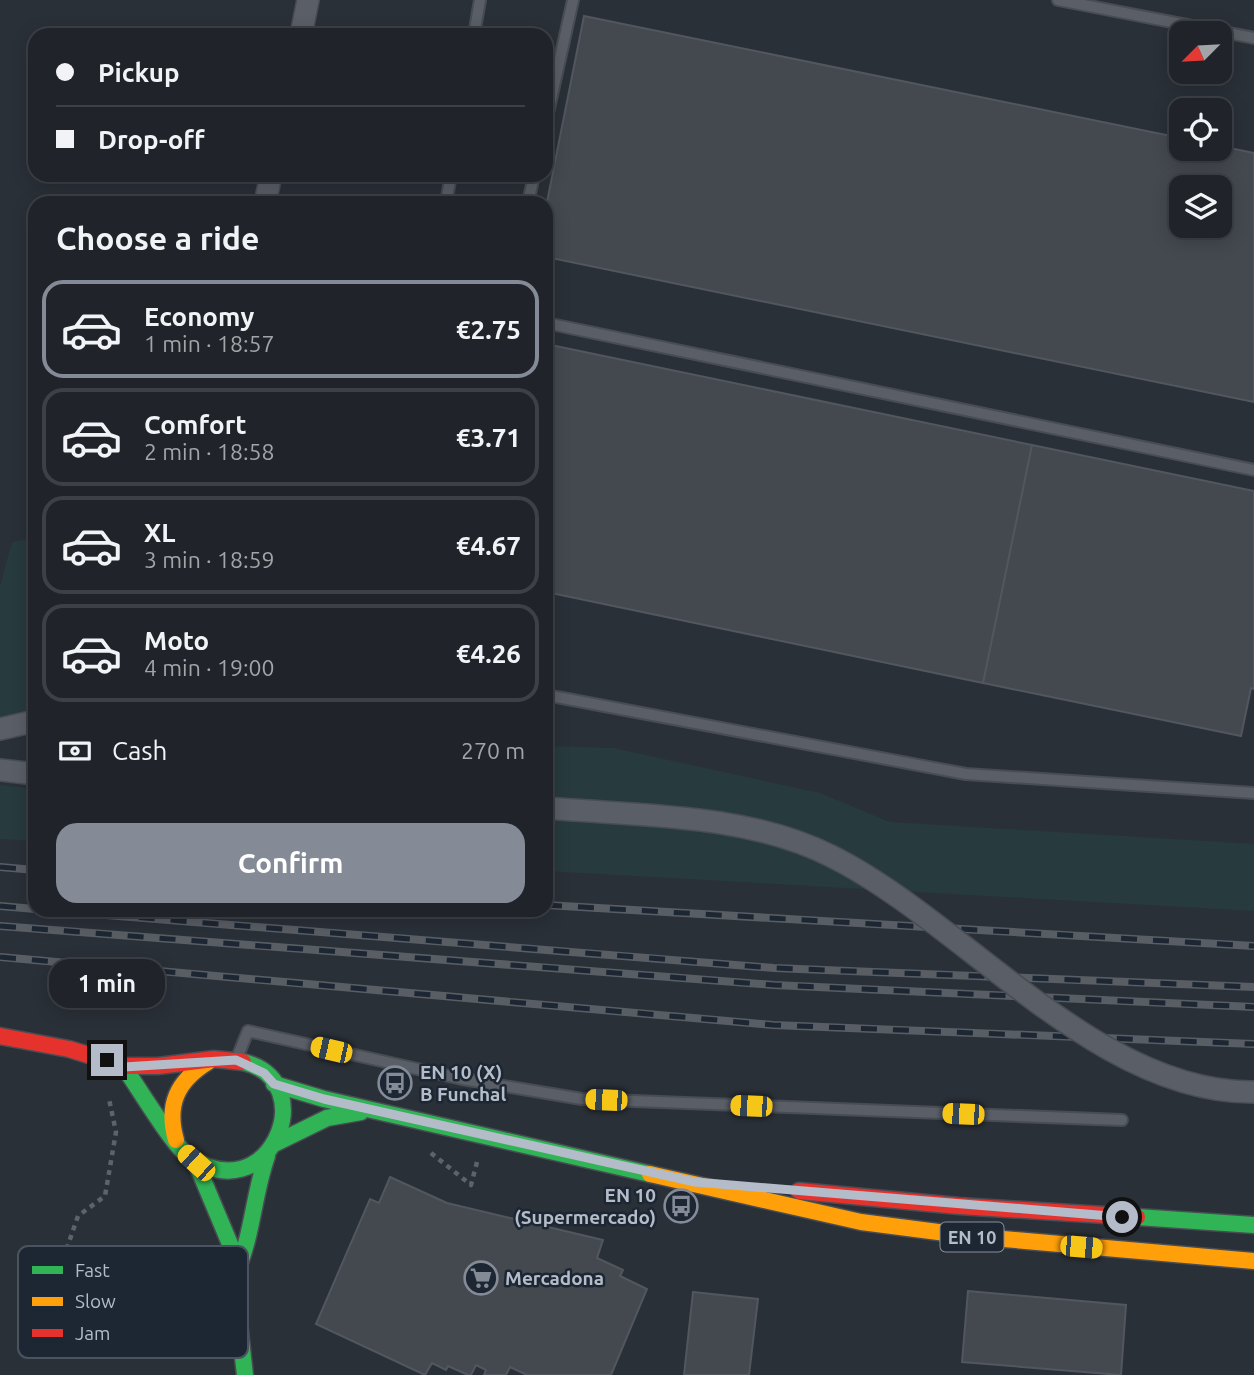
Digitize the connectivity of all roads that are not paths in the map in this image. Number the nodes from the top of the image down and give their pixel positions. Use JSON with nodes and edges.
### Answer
{"nodes":[{"id":1,"x":308,"y":0,"type":"edge"},
{"id":2,"x":480,"y":0,"type":"edge"},
{"id":3,"x":573,"y":0,"type":"edge"},
{"id":4,"x":1058,"y":0,"type":"edge"},
{"id":5,"x":1096,"y":4,"type":"edge"},
{"id":6,"x":302,"y":28,"type":"edge"},
{"id":7,"x":475,"y":28,"type":"edge"},
{"id":8,"x":1254,"y":38,"type":"edge"},
{"id":9,"x":553,"y":90,"type":"edge"},
{"id":10,"x":553,"y":325,"type":"edge"},
{"id":11,"x":1254,"y":470,"type":"edge"},
{"id":12,"x":553,"y":696,"type":"edge"},
{"id":13,"x":28,"y":723,"type":"edge"},
{"id":14,"x":0,"y":729,"type":"edge"},
{"id":15,"x":0,"y":770,"type":"edge"},
{"id":16,"x":28,"y":773,"type":"edge"},
{"id":17,"x":1254,"y":793,"type":"edge"},
{"id":18,"x":553,"y":809,"type":"edge"},
{"id":19,"x":0,"y":1036,"type":"edge"},
{"id":20,"x":236,"y":1060,"type":"junction"},
{"id":21,"x":208,"y":1062,"type":"junction"},
{"id":22,"x":124,"y":1067,"type":"junction"},
{"id":23,"x":274,"y":1084,"type":"junction"},
{"id":24,"x":1254,"y":1092,"type":"edge"},
{"id":25,"x":377,"y":1111,"type":"junction"},
{"id":26,"x":1122,"y":1120,"type":"dead end"},
{"id":27,"x":177,"y":1142,"type":"junction"},
{"id":28,"x":272,"y":1149,"type":"junction"},
{"id":29,"x":196,"y":1163,"type":"junction"},
{"id":30,"x":695,"y":1182,"type":"junction"},
{"id":31,"x":1254,"y":1225,"type":"edge"},
{"id":32,"x":230,"y":1246,"type":"edge"},
{"id":33,"x":247,"y":1246,"type":"edge"},
{"id":34,"x":1254,"y":1261,"type":"edge"}],
"edges":[{"from":1,"to":6,"type":"street"},
{"from":2,"to":7,"type":"lane"},
{"from":3,"to":9,"type":"lane"},
{"from":4,"to":5,"type":"lane"},
{"from":5,"to":8,"type":"lane"},
{"from":10,"to":11,"type":"lane"},
{"from":12,"to":17,"type":"lane"},
{"from":13,"to":14,"type":"street"},
{"from":15,"to":16,"type":"street"},
{"from":18,"to":24,"type":"street","bridge":true},
{"from":19,"to":22,"type":"main road"},
{"from":20,"to":21,"type":"main road"},
{"from":20,"to":23,"type":"main road","number":"EN 10"},
{"from":20,"to":26,"type":"lane"},
{"from":21,"to":22,"type":"main road"},
{"from":21,"to":27,"type":"main road"},
{"from":22,"to":27,"type":"main road"},
{"from":23,"to":25,"type":"main road","number":"EN 10"},
{"from":23,"to":28,"type":"main road"},
{"from":25,"to":28,"type":"main road","number":"EN 10"},
{"from":25,"to":30,"type":"main road","number":"EN 10"},
{"from":27,"to":29,"type":"main road"},
{"from":28,"to":29,"type":"main road","number":"EN 10"},
{"from":28,"to":33,"type":"main road"},
{"from":29,"to":32,"type":"main road"},
{"from":30,"to":31,"type":"main road","number":"EN 10"},
{"from":30,"to":34,"type":"main road","number":"EN 10"}]}
